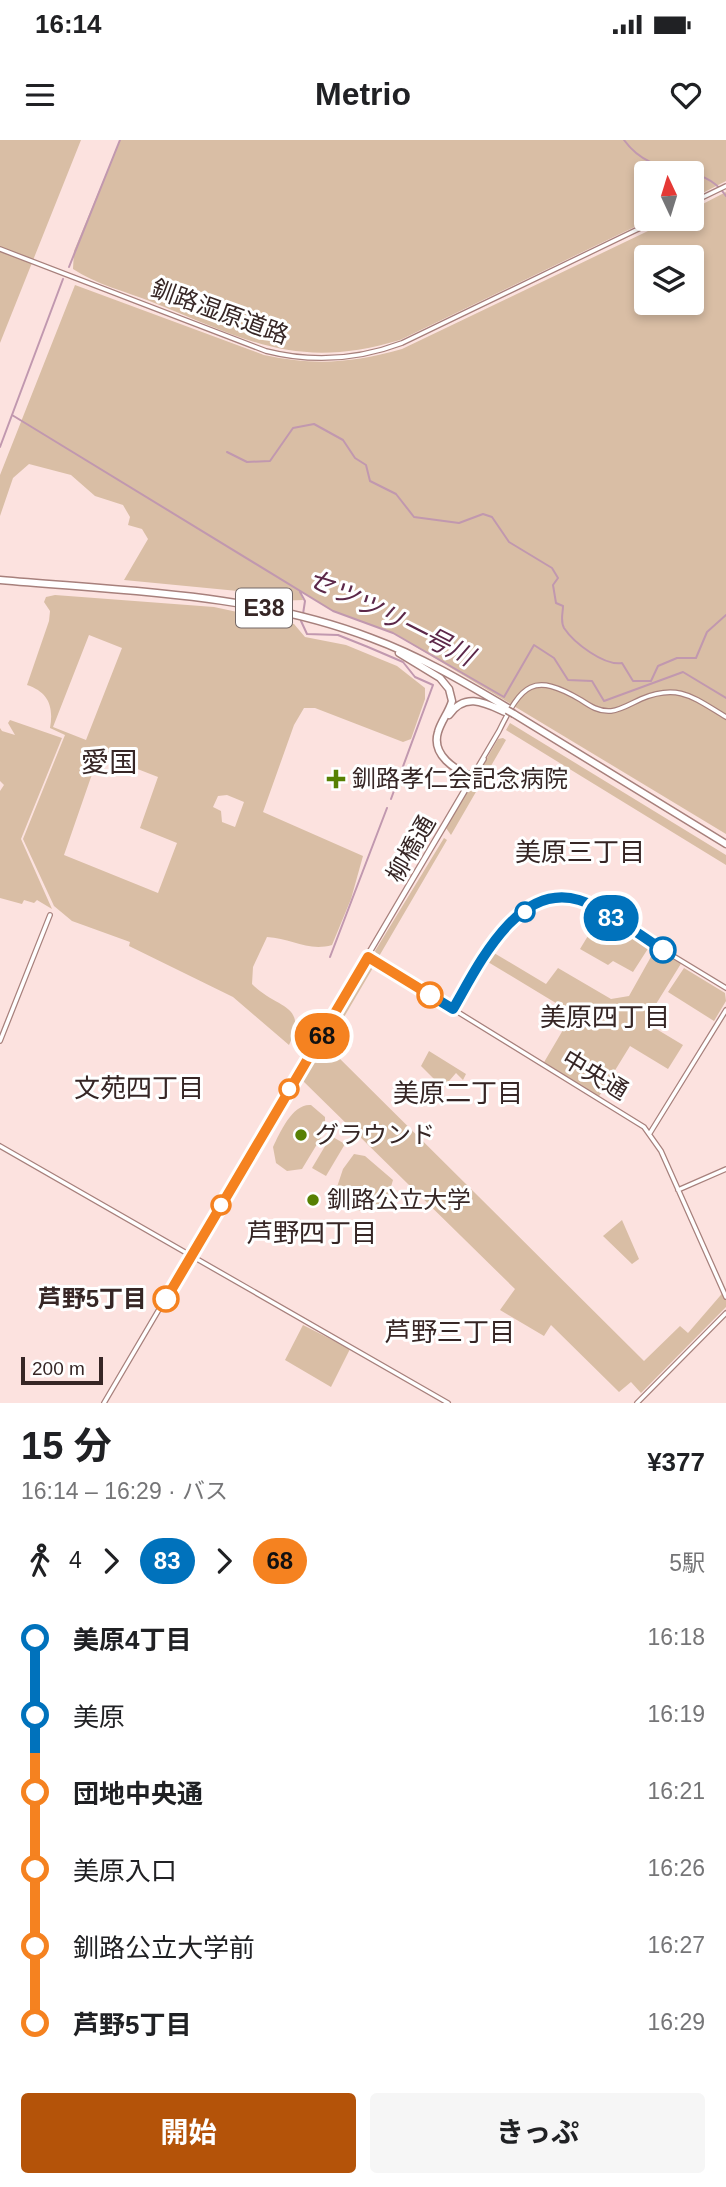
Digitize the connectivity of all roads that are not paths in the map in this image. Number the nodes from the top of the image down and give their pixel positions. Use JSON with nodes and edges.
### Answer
{"nodes":[{"id":1,"x":726,"y":186,"type":"edge"},
{"id":2,"x":704,"y":197,"type":"edge"},
{"id":3,"x":634,"y":231,"type":"edge"},
{"id":4,"x":0,"y":249,"type":"edge"},
{"id":5,"x":0,"y":581,"type":"edge"},
{"id":6,"x":399,"y":652,"type":"junction"},
{"id":7,"x":510,"y":712,"type":"junction"},
{"id":8,"x":726,"y":717,"type":"edge"},
{"id":9,"x":472,"y":776,"type":"junction"},
{"id":10,"x":726,"y":842,"type":"edge"},
{"id":11,"x":50,"y":915,"type":"dead end"},
{"id":12,"x":366,"y":956,"type":"junction"},
{"id":13,"x":726,"y":988,"type":"edge"},
{"id":14,"x":453,"y":1009,"type":"junction"},
{"id":15,"x":726,"y":1010,"type":"edge"},
{"id":16,"x":0,"y":1041,"type":"edge"},
{"id":17,"x":650,"y":1133,"type":"junction"},
{"id":18,"x":0,"y":1146,"type":"edge"},
{"id":19,"x":726,"y":1169,"type":"edge"},
{"id":20,"x":678,"y":1190,"type":"junction"},
{"id":21,"x":191,"y":1255,"type":"junction"},
{"id":22,"x":726,"y":1297,"type":"edge"},
{"id":23,"x":726,"y":1313,"type":"edge"},
{"id":24,"x":641,"y":1398,"type":"junction"},
{"id":25,"x":104,"y":1403,"type":"edge"},
{"id":26,"x":448,"y":1403,"type":"edge"},
{"id":27,"x":637,"y":1403,"type":"edge"},
{"id":28,"x":646,"y":1403,"type":"edge"}],
"edges":[{"from":1,"to":2,"type":"street"},
{"from":3,"to":4,"type":"street","name":"釧路湿原道路"},
{"from":5,"to":6,"type":"highway","number":"E38"},
{"from":5,"to":7,"type":"highway","number":"E38"},
{"from":6,"to":7,"type":"highway","number":"E38"},
{"from":6,"to":9,"type":"highway"},
{"from":7,"to":9,"type":"highway"},
{"from":7,"to":10,"type":"highway","number":"E38"},
{"from":7,"to":10,"type":"highway","number":"E38"},
{"from":8,"to":9,"type":"street","name":"柳橋通"},
{"from":9,"to":12,"type":"street","name":"柳橋通"},
{"from":11,"to":16,"type":"street"},
{"from":12,"to":14,"type":"street","name":"中央通"},
{"from":12,"to":21,"type":"street","name":"柳橋通"},
{"from":13,"to":14,"type":"street"},
{"from":14,"to":17,"type":"street","name":"中央通"},
{"from":15,"to":17,"type":"street"},
{"from":17,"to":20,"type":"street","name":"中央通"},
{"from":18,"to":21,"type":"street"},
{"from":19,"to":20,"type":"street"},
{"from":20,"to":22,"type":"street","name":"中央通"},
{"from":21,"to":25,"type":"street"},
{"from":21,"to":26,"type":"street"},
{"from":23,"to":24,"type":"street"},
{"from":24,"to":27,"type":"street"},
{"from":24,"to":28,"type":"street"}]}
